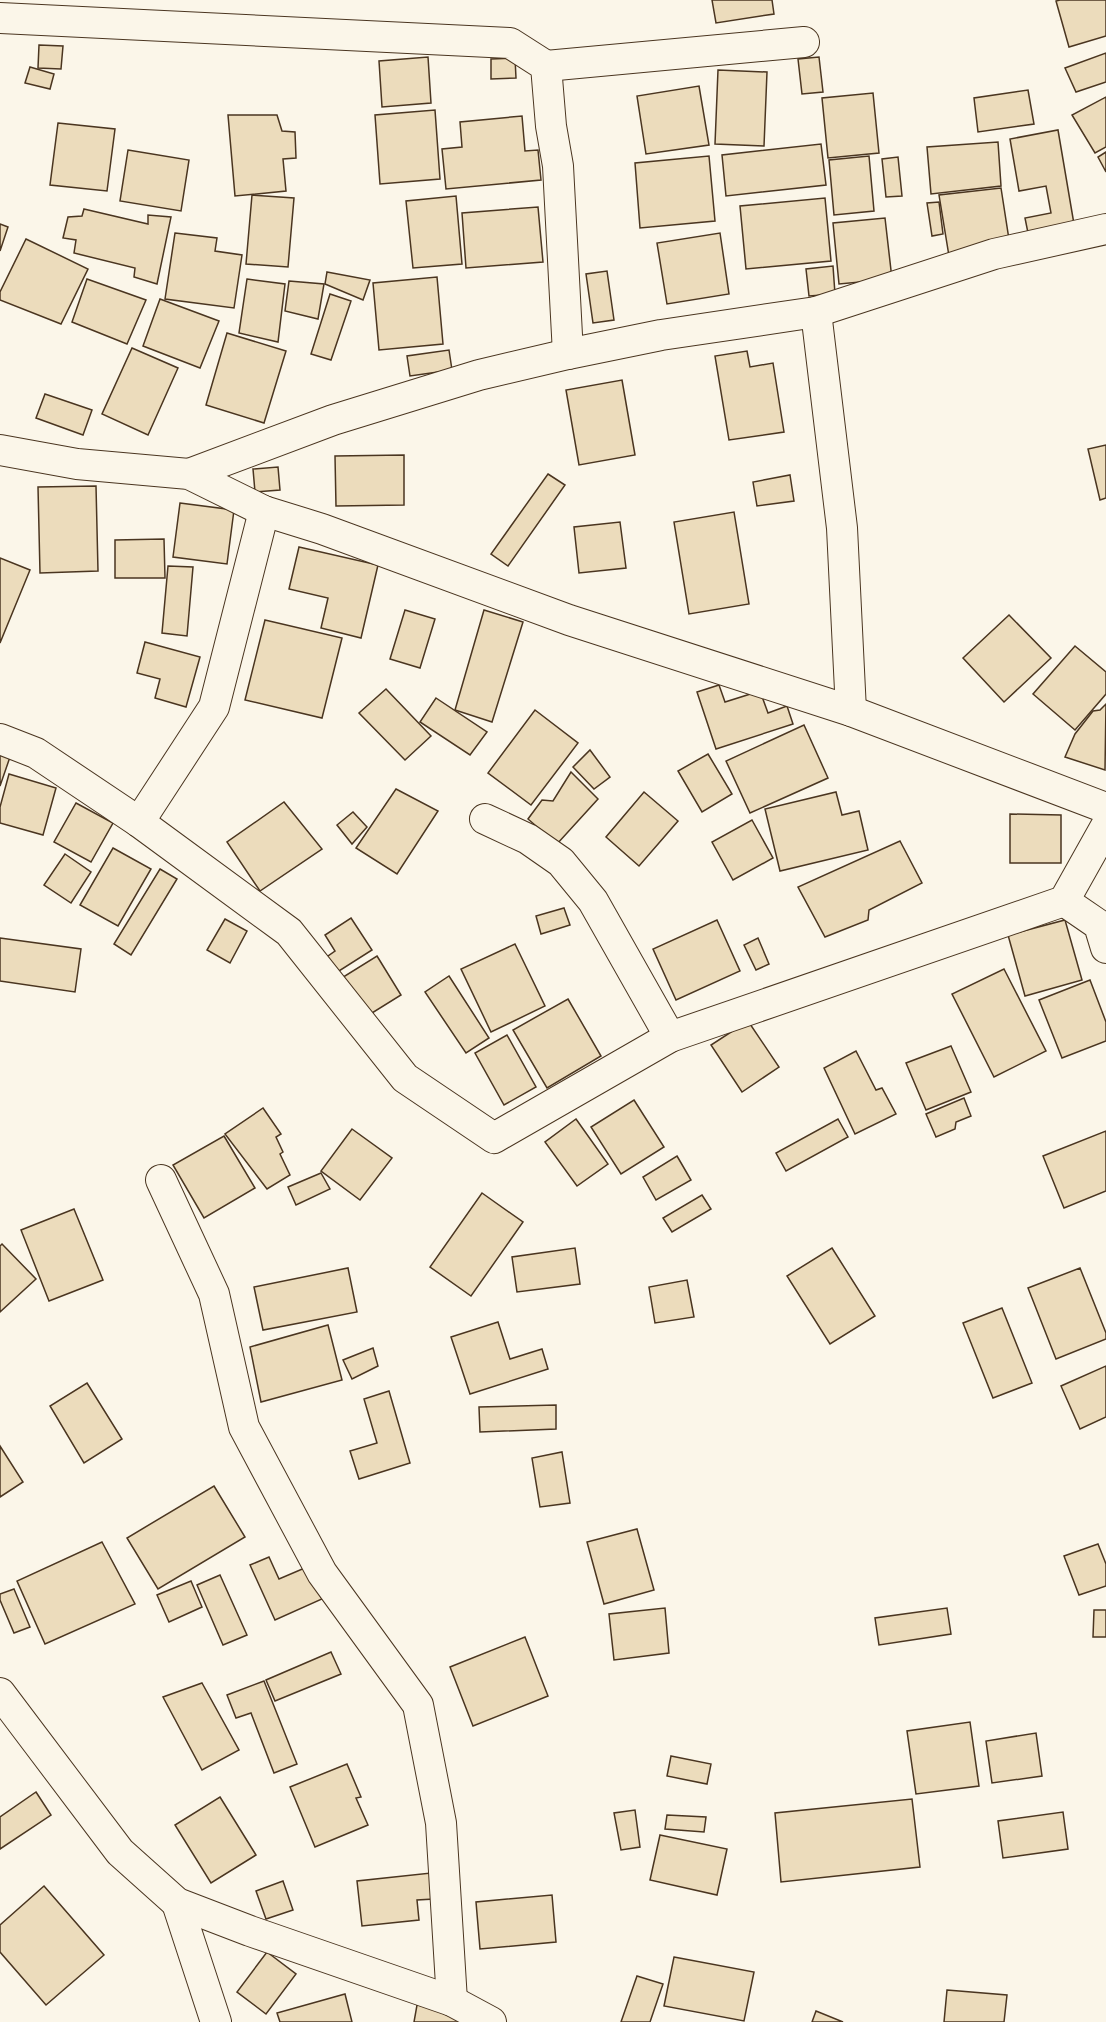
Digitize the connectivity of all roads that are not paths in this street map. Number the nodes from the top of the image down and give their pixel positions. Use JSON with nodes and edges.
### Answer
{"nodes":[{"id":1,"x":0,"y":18,"type":"edge"},
{"id":2,"x":804,"y":42,"type":"dead end"},
{"id":3,"x":546,"y":66,"type":"junction"},
{"id":4,"x":1106,"y":229,"type":"edge"},
{"id":5,"x":816,"y":312,"type":"junction"},
{"id":6,"x":568,"y":354,"type":"junction"},
{"id":7,"x":0,"y":450,"type":"edge"},
{"id":8,"x":189,"y":474,"type":"junction"},
{"id":9,"x":264,"y":511,"type":"junction"},
{"id":10,"x":851,"y":711,"type":"junction"},
{"id":11,"x":0,"y":739,"type":"edge"},
{"id":12,"x":1106,"y":808,"type":"edge"},
{"id":13,"x":485,"y":819,"type":"dead end"},
{"id":14,"x":139,"y":822,"type":"junction"},
{"id":15,"x":1106,"y":826,"type":"edge"},
{"id":16,"x":1064,"y":901,"type":"junction"},
{"id":17,"x":1106,"y":948,"type":"edge"},
{"id":18,"x":670,"y":1037,"type":"junction"},
{"id":19,"x":161,"y":1180,"type":"dead end"},
{"id":20,"x":0,"y":1693,"type":"edge"},
{"id":21,"x":177,"y":1903,"type":"junction"},
{"id":22,"x":452,"y":2001,"type":"junction"},
{"id":23,"x":216,"y":2022,"type":"edge"},
{"id":24,"x":491,"y":2022,"type":"edge"}],
"edges":[{"from":1,"to":3,"type":"street"},
{"from":2,"to":3,"type":"street"},
{"from":3,"to":6,"type":"street"},
{"from":4,"to":5,"type":"street"},
{"from":5,"to":6,"type":"street"},
{"from":5,"to":10,"type":"street"},
{"from":6,"to":8,"type":"street"},
{"from":7,"to":8,"type":"street"},
{"from":8,"to":9,"type":"street"},
{"from":9,"to":10,"type":"street"},
{"from":9,"to":14,"type":"street"},
{"from":10,"to":12,"type":"street"},
{"from":11,"to":14,"type":"street"},
{"from":13,"to":18,"type":"street"},
{"from":14,"to":18,"type":"street"},
{"from":15,"to":16,"type":"street"},
{"from":16,"to":17,"type":"street"},
{"from":16,"to":18,"type":"street"},
{"from":19,"to":22,"type":"street"},
{"from":20,"to":21,"type":"street"},
{"from":21,"to":22,"type":"street"},
{"from":21,"to":23,"type":"street"},
{"from":22,"to":24,"type":"street"}]}
